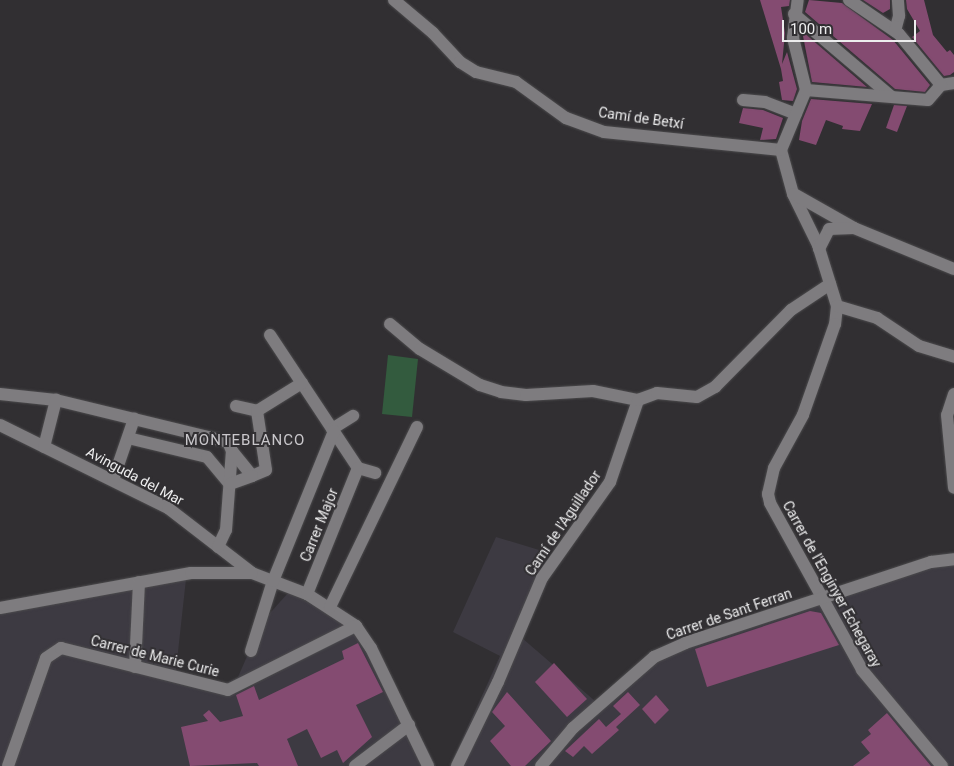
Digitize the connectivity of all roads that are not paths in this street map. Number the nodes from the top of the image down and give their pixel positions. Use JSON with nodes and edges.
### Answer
{"nodes":[{"id":1,"x":394,"y":0,"type":"edge"},
{"id":2,"x":798,"y":0,"type":"edge"},
{"id":3,"x":898,"y":0,"type":"edge"},
{"id":4,"x":853,"y":1,"type":"edge"},
{"id":5,"x":794,"y":14,"type":"junction"},
{"id":6,"x":895,"y":31,"type":"junction"},
{"id":7,"x":954,"y":83,"type":"edge"},
{"id":8,"x":940,"y":85,"type":"junction"},
{"id":9,"x":806,"y":90,"type":"junction"},
{"id":10,"x":892,"y":97,"type":"junction"},
{"id":11,"x":743,"y":100,"type":"dead end"},
{"id":12,"x":796,"y":114,"type":"junction"},
{"id":13,"x":780,"y":150,"type":"junction"},
{"id":14,"x":793,"y":194,"type":"junction"},
{"id":15,"x":835,"y":217,"type":"junction"},
{"id":16,"x":811,"y":228,"type":"junction"},
{"id":17,"x":854,"y":228,"type":"junction"},
{"id":18,"x":829,"y":229,"type":"junction"},
{"id":19,"x":819,"y":249,"type":"junction"},
{"id":20,"x":954,"y":269,"type":"edge"},
{"id":21,"x":830,"y":284,"type":"junction"},
{"id":22,"x":837,"y":306,"type":"junction"},
{"id":23,"x":390,"y":324,"type":"dead end"},
{"id":24,"x":270,"y":335,"type":"dead end"},
{"id":25,"x":954,"y":357,"type":"edge"},
{"id":26,"x":302,"y":383,"type":"junction"},
{"id":27,"x":0,"y":394,"type":"edge"},
{"id":28,"x":954,"y":394,"type":"edge"},
{"id":29,"x":56,"y":400,"type":"junction"},
{"id":30,"x":638,"y":400,"type":"junction"},
{"id":31,"x":236,"y":406,"type":"dead end"},
{"id":32,"x":257,"y":411,"type":"junction"},
{"id":33,"x":353,"y":416,"type":"dead end"},
{"id":34,"x":134,"y":419,"type":"junction"},
{"id":35,"x":0,"y":425,"type":"edge"},
{"id":36,"x":417,"y":427,"type":"dead end"},
{"id":37,"x":170,"y":428,"type":"junction"},
{"id":38,"x":333,"y":430,"type":"junction"},
{"id":39,"x":128,"y":438,"type":"junction"},
{"id":40,"x":44,"y":447,"type":"junction"},
{"id":41,"x":181,"y":451,"type":"junction"},
{"id":42,"x":232,"y":451,"type":"junction"},
{"id":43,"x":358,"y":468,"type":"junction"},
{"id":44,"x":375,"y":473,"type":"dead end"},
{"id":45,"x":252,"y":476,"type":"junction"},
{"id":46,"x":113,"y":480,"type":"junction"},
{"id":47,"x":230,"y":484,"type":"junction"},
{"id":48,"x":954,"y":488,"type":"edge"},
{"id":49,"x":218,"y":547,"type":"junction"},
{"id":50,"x":954,"y":559,"type":"edge"},
{"id":51,"x":252,"y":573,"type":"junction"},
{"id":52,"x":273,"y":581,"type":"junction"},
{"id":53,"x":139,"y":582,"type":"junction"},
{"id":54,"x":307,"y":594,"type":"junction"},
{"id":55,"x":822,"y":598,"type":"junction"},
{"id":56,"x":330,"y":607,"type":"junction"},
{"id":57,"x":0,"y":608,"type":"edge"},
{"id":58,"x":356,"y":626,"type":"junction"},
{"id":59,"x":251,"y":651,"type":"dead end"},
{"id":60,"x":135,"y":667,"type":"junction"},
{"id":61,"x":409,"y":726,"type":"junction"},
{"id":62,"x":10,"y":765,"type":"edge"},
{"id":63,"x":356,"y":766,"type":"edge"},
{"id":64,"x":428,"y":766,"type":"edge"},
{"id":65,"x":457,"y":766,"type":"edge"},
{"id":66,"x":541,"y":766,"type":"edge"},
{"id":67,"x":942,"y":766,"type":"edge"}],
"edges":[{"from":1,"to":13,"type":"street","name":"Camí de Betxí"},
{"from":2,"to":5,"type":"street"},
{"from":3,"to":6,"type":"street"},
{"from":4,"to":6,"type":"street"},
{"from":5,"to":9,"type":"street"},
{"from":5,"to":10,"type":"street"},
{"from":6,"to":8,"type":"street"},
{"from":7,"to":8,"type":"street"},
{"from":8,"to":10,"type":"street"},
{"from":9,"to":10,"type":"street"},
{"from":9,"to":12,"type":"street"},
{"from":11,"to":12,"type":"street"},
{"from":12,"to":13,"type":"street"},
{"from":13,"to":14,"type":"street"},
{"from":14,"to":15,"type":"street"},
{"from":14,"to":16,"type":"street"},
{"from":15,"to":16,"type":"street"},
{"from":15,"to":17,"type":"street"},
{"from":16,"to":18,"type":"street"},
{"from":16,"to":19,"type":"street"},
{"from":17,"to":18,"type":"street"},
{"from":17,"to":20,"type":"street"},
{"from":18,"to":19,"type":"street"},
{"from":19,"to":21,"type":"street"},
{"from":21,"to":22,"type":"street","name":"Carrer de l'Enginyer Echegaray"},
{"from":21,"to":30,"type":"street"},
{"from":22,"to":25,"type":"street"},
{"from":22,"to":55,"type":"street","name":"Carrer de l'Enginyer Echegaray"},
{"from":23,"to":30,"type":"street"},
{"from":24,"to":26,"type":"street"},
{"from":26,"to":32,"type":"street"},
{"from":26,"to":38,"type":"street"},
{"from":27,"to":29,"type":"street"},
{"from":28,"to":48,"type":"street"},
{"from":29,"to":34,"type":"street"},
{"from":29,"to":40,"type":"street"},
{"from":30,"to":65,"type":"street","name":"Camí de l'Aguillador"},
{"from":31,"to":32,"type":"street"},
{"from":32,"to":45,"type":"street"},
{"from":33,"to":38,"type":"street"},
{"from":34,"to":37,"type":"street"},
{"from":34,"to":39,"type":"street"},
{"from":35,"to":40,"type":"street","name":"Avinguda del Mar"},
{"from":36,"to":56,"type":"street"},
{"from":37,"to":41,"type":"street"},
{"from":37,"to":42,"type":"street"},
{"from":38,"to":43,"type":"street"},
{"from":38,"to":52,"type":"street"},
{"from":39,"to":41,"type":"street"},
{"from":39,"to":46,"type":"street"},
{"from":40,"to":46,"type":"street","name":"Avinguda del Mar"},
{"from":41,"to":47,"type":"street"},
{"from":42,"to":45,"type":"street"},
{"from":42,"to":47,"type":"street"},
{"from":43,"to":44,"type":"street"},
{"from":43,"to":54,"type":"street","name":"Carrer Major"},
{"from":45,"to":47,"type":"street"},
{"from":46,"to":49,"type":"street","name":"Avinguda del Mar"},
{"from":47,"to":49,"type":"street"},
{"from":49,"to":51,"type":"street","name":"Avinguda del Mar"},
{"from":50,"to":55,"type":"street","name":"Carrer de Sant Ferran"},
{"from":51,"to":52,"type":"street","name":"Avinguda del Mar"},
{"from":51,"to":53,"type":"street"},
{"from":52,"to":54,"type":"street","name":"Avinguda del Mar"},
{"from":52,"to":59,"type":"street"},
{"from":53,"to":57,"type":"street"},
{"from":53,"to":60,"type":"street"},
{"from":54,"to":56,"type":"street","name":"Avinguda del Mar"},
{"from":55,"to":66,"type":"street","name":"Carrer de Sant Ferran"},
{"from":55,"to":67,"type":"street","name":"Carrer de l'Enginyer Echegaray"},
{"from":56,"to":58,"type":"street","name":"Avinguda del Mar"},
{"from":58,"to":60,"type":"street","name":"Carrer de Marie Curie"},
{"from":58,"to":61,"type":"street","name":"Avinguda del Mar"},
{"from":60,"to":62,"type":"street","name":"Carrer de Marie Curie"},
{"from":61,"to":63,"type":"street"},
{"from":61,"to":64,"type":"street","name":"Avinguda del Mar"}]}
